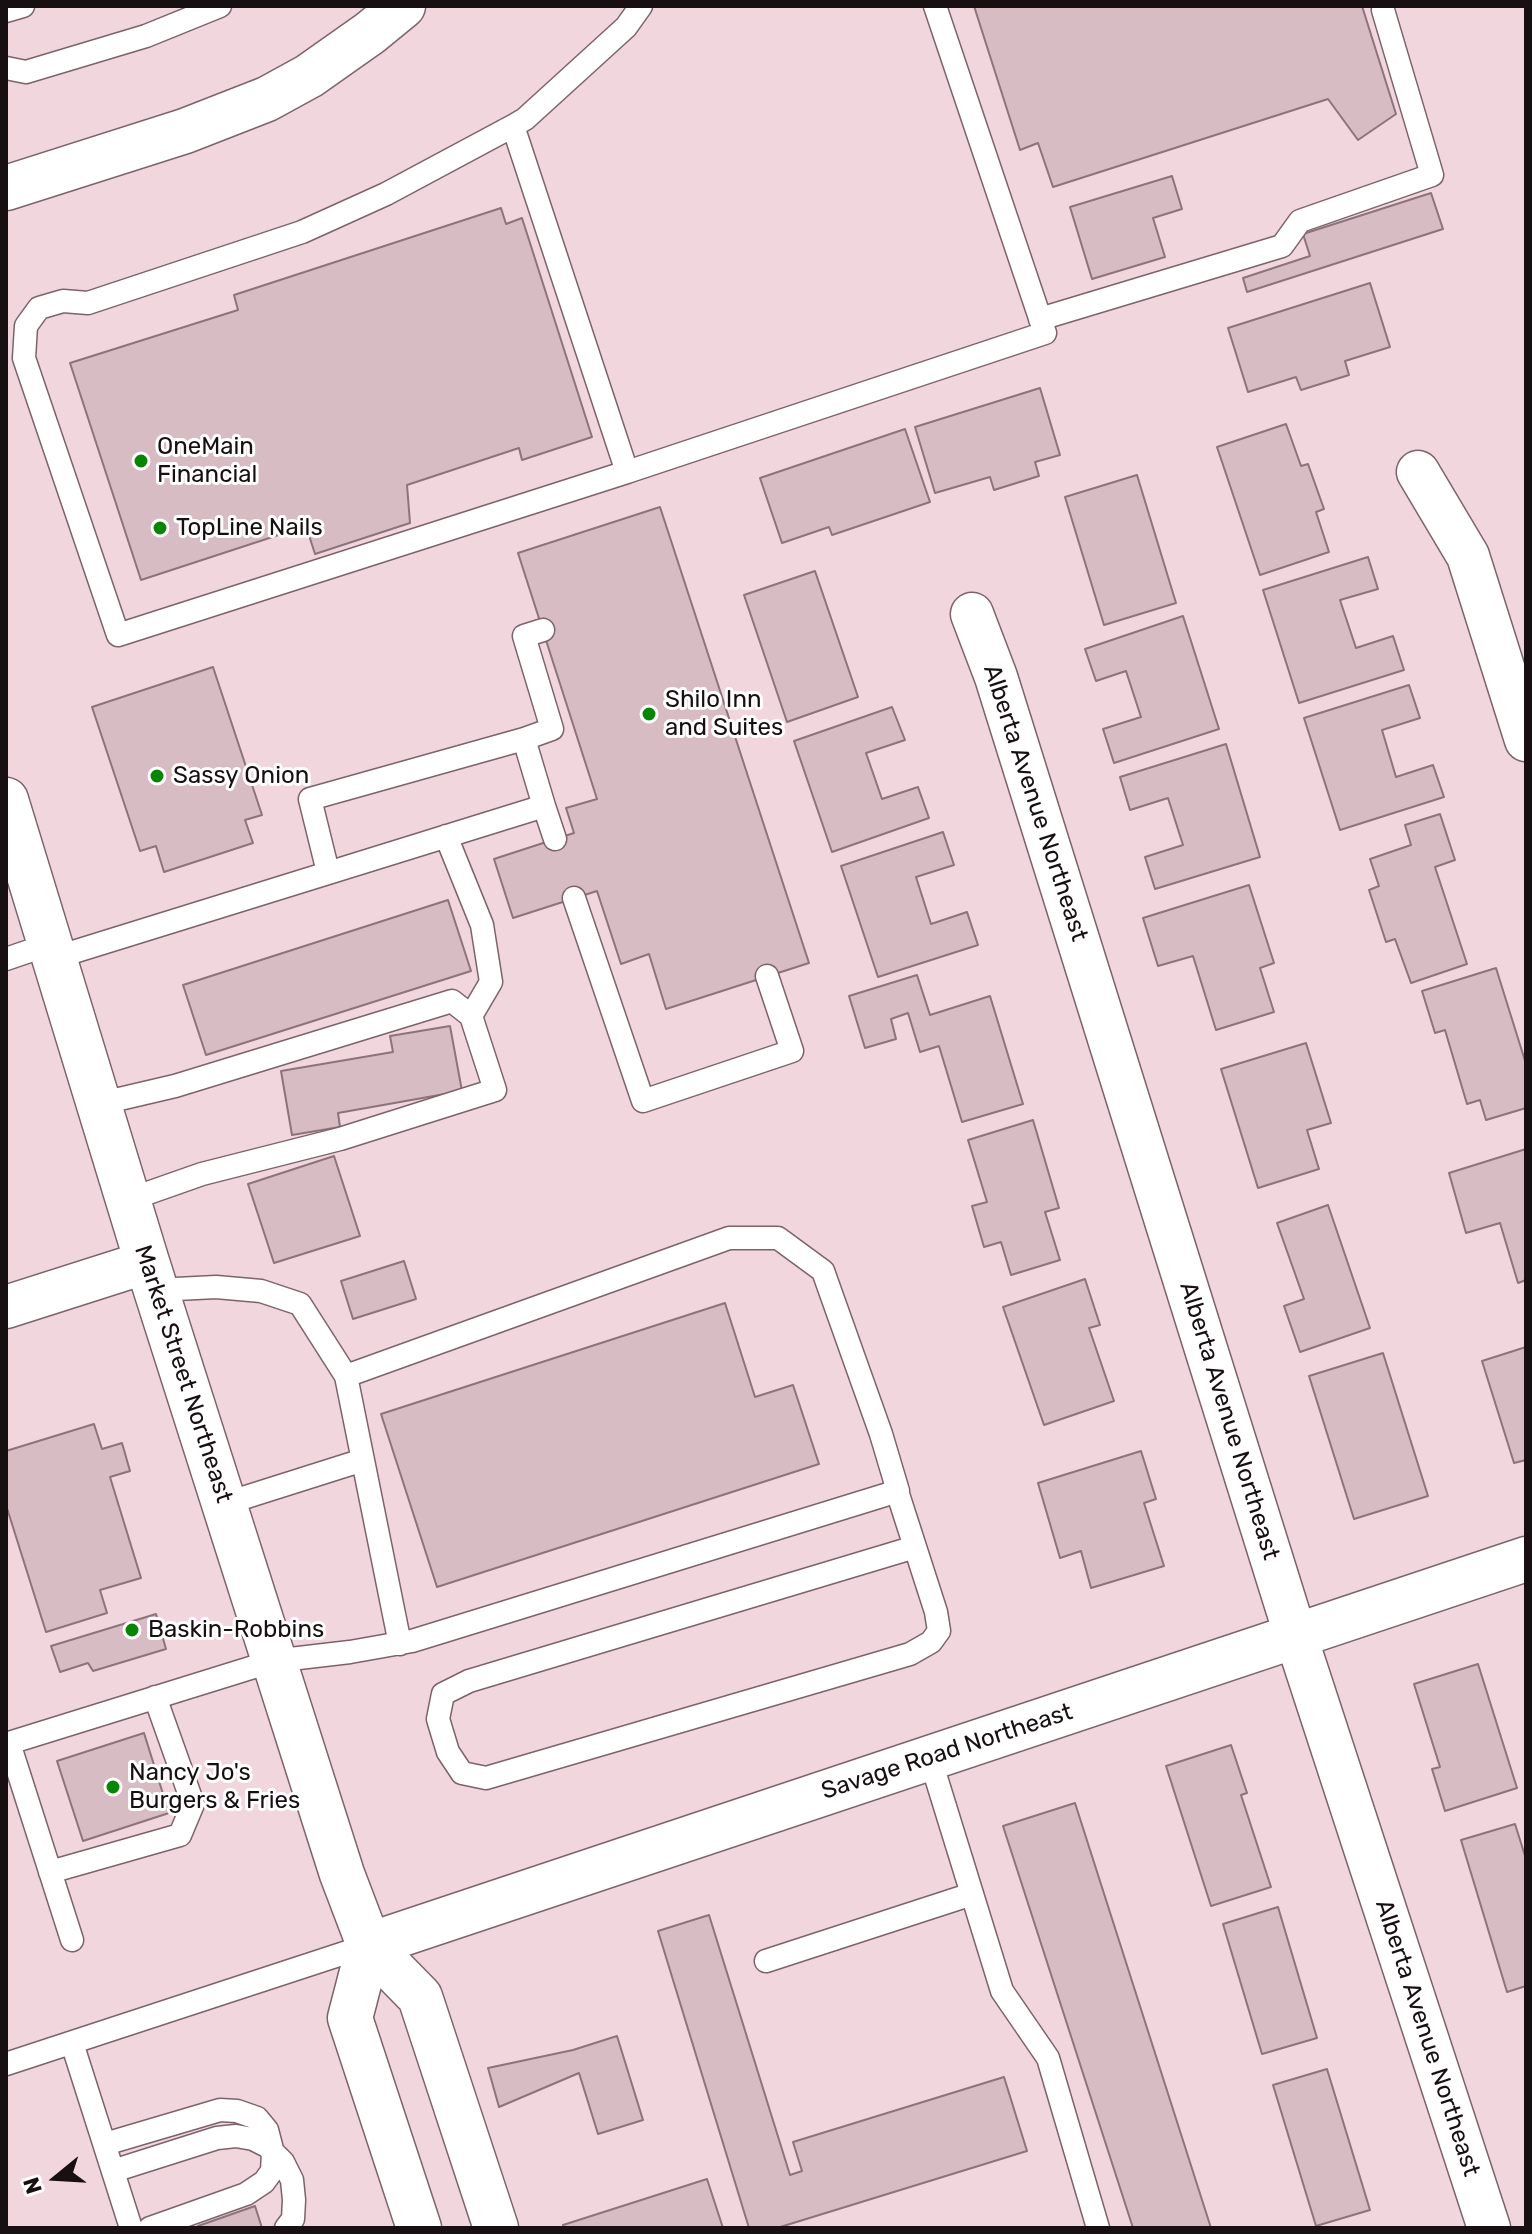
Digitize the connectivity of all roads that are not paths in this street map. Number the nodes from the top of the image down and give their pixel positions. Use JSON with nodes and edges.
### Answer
{"nodes":[{"id":1,"x":23,"y":6,"type":"edge"},
{"id":2,"x":220,"y":6,"type":"edge"},
{"id":3,"x":403,"y":6,"type":"edge"},
{"id":4,"x":641,"y":6,"type":"edge"},
{"id":5,"x":935,"y":6,"type":"edge"},
{"id":6,"x":1383,"y":10,"type":"dead end"},
{"id":7,"x":6,"y":11,"type":"edge"},
{"id":8,"x":6,"y":68,"type":"edge"},
{"id":9,"x":513,"y":126,"type":"junction"},
{"id":10,"x":6,"y":188,"type":"edge"},
{"id":11,"x":1040,"y":319,"type":"junction"},
{"id":12,"x":627,"y":472,"type":"junction"},
{"id":13,"x":1418,"y":472,"type":"dead end"},
{"id":14,"x":972,"y":614,"type":"dead end"},
{"id":15,"x":543,"y":630,"type":"dead end"},
{"id":16,"x":524,"y":739,"type":"junction"},
{"id":17,"x":1526,"y":740,"type":"edge"},
{"id":18,"x":6,"y":800,"type":"edge"},
{"id":19,"x":544,"y":806,"type":"junction"},
{"id":20,"x":446,"y":836,"type":"junction"},
{"id":21,"x":555,"y":839,"type":"dead end"},
{"id":22,"x":328,"y":872,"type":"junction"},
{"id":23,"x":574,"y":898,"type":"dead end"},
{"id":24,"x":52,"y":951,"type":"junction"},
{"id":25,"x":6,"y":959,"type":"edge"},
{"id":26,"x":767,"y":976,"type":"dead end"},
{"id":27,"x":471,"y":1016,"type":"junction"},
{"id":28,"x":98,"y":1104,"type":"junction"},
{"id":29,"x":128,"y":1200,"type":"junction"},
{"id":30,"x":151,"y":1276,"type":"junction"},
{"id":31,"x":6,"y":1307,"type":"edge"},
{"id":32,"x":346,"y":1376,"type":"junction"},
{"id":33,"x":363,"y":1460,"type":"junction"},
{"id":34,"x":897,"y":1491,"type":"junction"},
{"id":35,"x":224,"y":1504,"type":"junction"},
{"id":36,"x":915,"y":1547,"type":"junction"},
{"id":37,"x":1526,"y":1559,"type":"edge"},
{"id":38,"x":1296,"y":1637,"type":"junction"},
{"id":39,"x":400,"y":1644,"type":"junction"},
{"id":40,"x":273,"y":1661,"type":"junction"},
{"id":41,"x":155,"y":1697,"type":"junction"},
{"id":42,"x":930,"y":1758,"type":"junction"},
{"id":43,"x":50,"y":1872,"type":"junction"},
{"id":44,"x":972,"y":1894,"type":"junction"},
{"id":45,"x":72,"y":1940,"type":"dead end"},
{"id":46,"x":369,"y":1945,"type":"junction"},
{"id":47,"x":766,"y":1961,"type":"dead end"},
{"id":48,"x":72,"y":2043,"type":"junction"},
{"id":49,"x":6,"y":2064,"type":"edge"},
{"id":50,"x":105,"y":2144,"type":"junction"},
{"id":51,"x":273,"y":2153,"type":"junction"},
{"id":52,"x":113,"y":2171,"type":"junction"},
{"id":53,"x":131,"y":2228,"type":"edge"},
{"id":54,"x":150,"y":2228,"type":"edge"},
{"id":55,"x":286,"y":2228,"type":"edge"},
{"id":56,"x":419,"y":2228,"type":"edge"},
{"id":57,"x":496,"y":2228,"type":"edge"},
{"id":58,"x":1098,"y":2228,"type":"edge"},
{"id":59,"x":1489,"y":2228,"type":"edge"}],
"edges":[{"from":1,"to":7,"type":"lane"},
{"from":2,"to":8,"type":"lane"},
{"from":3,"to":10,"type":"main road"},
{"from":4,"to":9,"type":"lane"},
{"from":5,"to":11,"type":"lane"},
{"from":6,"to":11,"type":"lane"},
{"from":9,"to":12,"type":"lane"},
{"from":9,"to":12,"type":"lane"},
{"from":11,"to":12,"type":"lane"},
{"from":13,"to":17,"type":"street"},
{"from":14,"to":38,"type":"street","name":"Alberta Avenue Northeast"},
{"from":15,"to":16,"type":"lane"},
{"from":16,"to":19,"type":"lane"},
{"from":16,"to":22,"type":"lane"},
{"from":18,"to":24,"type":"main road","name":"Market Street Northeast"},
{"from":19,"to":20,"type":"lane"},
{"from":19,"to":21,"type":"lane"},
{"from":20,"to":22,"type":"lane"},
{"from":20,"to":27,"type":"lane"},
{"from":22,"to":24,"type":"lane"},
{"from":23,"to":26,"type":"lane"},
{"from":24,"to":25,"type":"lane"},
{"from":24,"to":28,"type":"main road","name":"Market Street Northeast"},
{"from":27,"to":28,"type":"lane"},
{"from":27,"to":29,"type":"lane"},
{"from":28,"to":29,"type":"main road","name":"Market Street Northeast"},
{"from":29,"to":30,"type":"main road","name":"Market Street Northeast"},
{"from":30,"to":31,"type":"street"},
{"from":30,"to":32,"type":"lane"},
{"from":30,"to":35,"type":"main road","name":"Market Street Northeast"},
{"from":32,"to":33,"type":"lane"},
{"from":32,"to":34,"type":"lane"},
{"from":33,"to":35,"type":"lane"},
{"from":33,"to":39,"type":"lane"},
{"from":34,"to":36,"type":"lane"},
{"from":34,"to":39,"type":"lane"},
{"from":35,"to":40,"type":"main road","name":"Market Street Northeast"},
{"from":36,"to":36,"type":"lane"},
{"from":37,"to":38,"type":"main road","name":"Savage Road Northeast"},
{"from":38,"to":42,"type":"main road","name":"Savage Road Northeast"},
{"from":38,"to":59,"type":"street","name":"Alberta Avenue Northeast"},
{"from":39,"to":40,"type":"lane"},
{"from":40,"to":41,"type":"lane"},
{"from":40,"to":46,"type":"main road","name":"Market Street Northeast"},
{"from":41,"to":43,"type":"lane"},
{"from":41,"to":43,"type":"lane"},
{"from":42,"to":44,"type":"lane"},
{"from":42,"to":46,"type":"main road","name":"Savage Road Northeast"},
{"from":43,"to":45,"type":"lane"},
{"from":44,"to":47,"type":"lane"},
{"from":44,"to":58,"type":"lane"},
{"from":46,"to":48,"type":"lane"},
{"from":46,"to":56,"type":"main road"},
{"from":46,"to":57,"type":"main road","name":"Market Street Northeast"},
{"from":48,"to":49,"type":"lane"},
{"from":48,"to":50,"type":"lane"},
{"from":50,"to":51,"type":"lane"},
{"from":50,"to":52,"type":"lane"},
{"from":51,"to":52,"type":"lane"},
{"from":51,"to":54,"type":"lane"},
{"from":51,"to":55,"type":"lane"},
{"from":52,"to":53,"type":"lane"}]}
